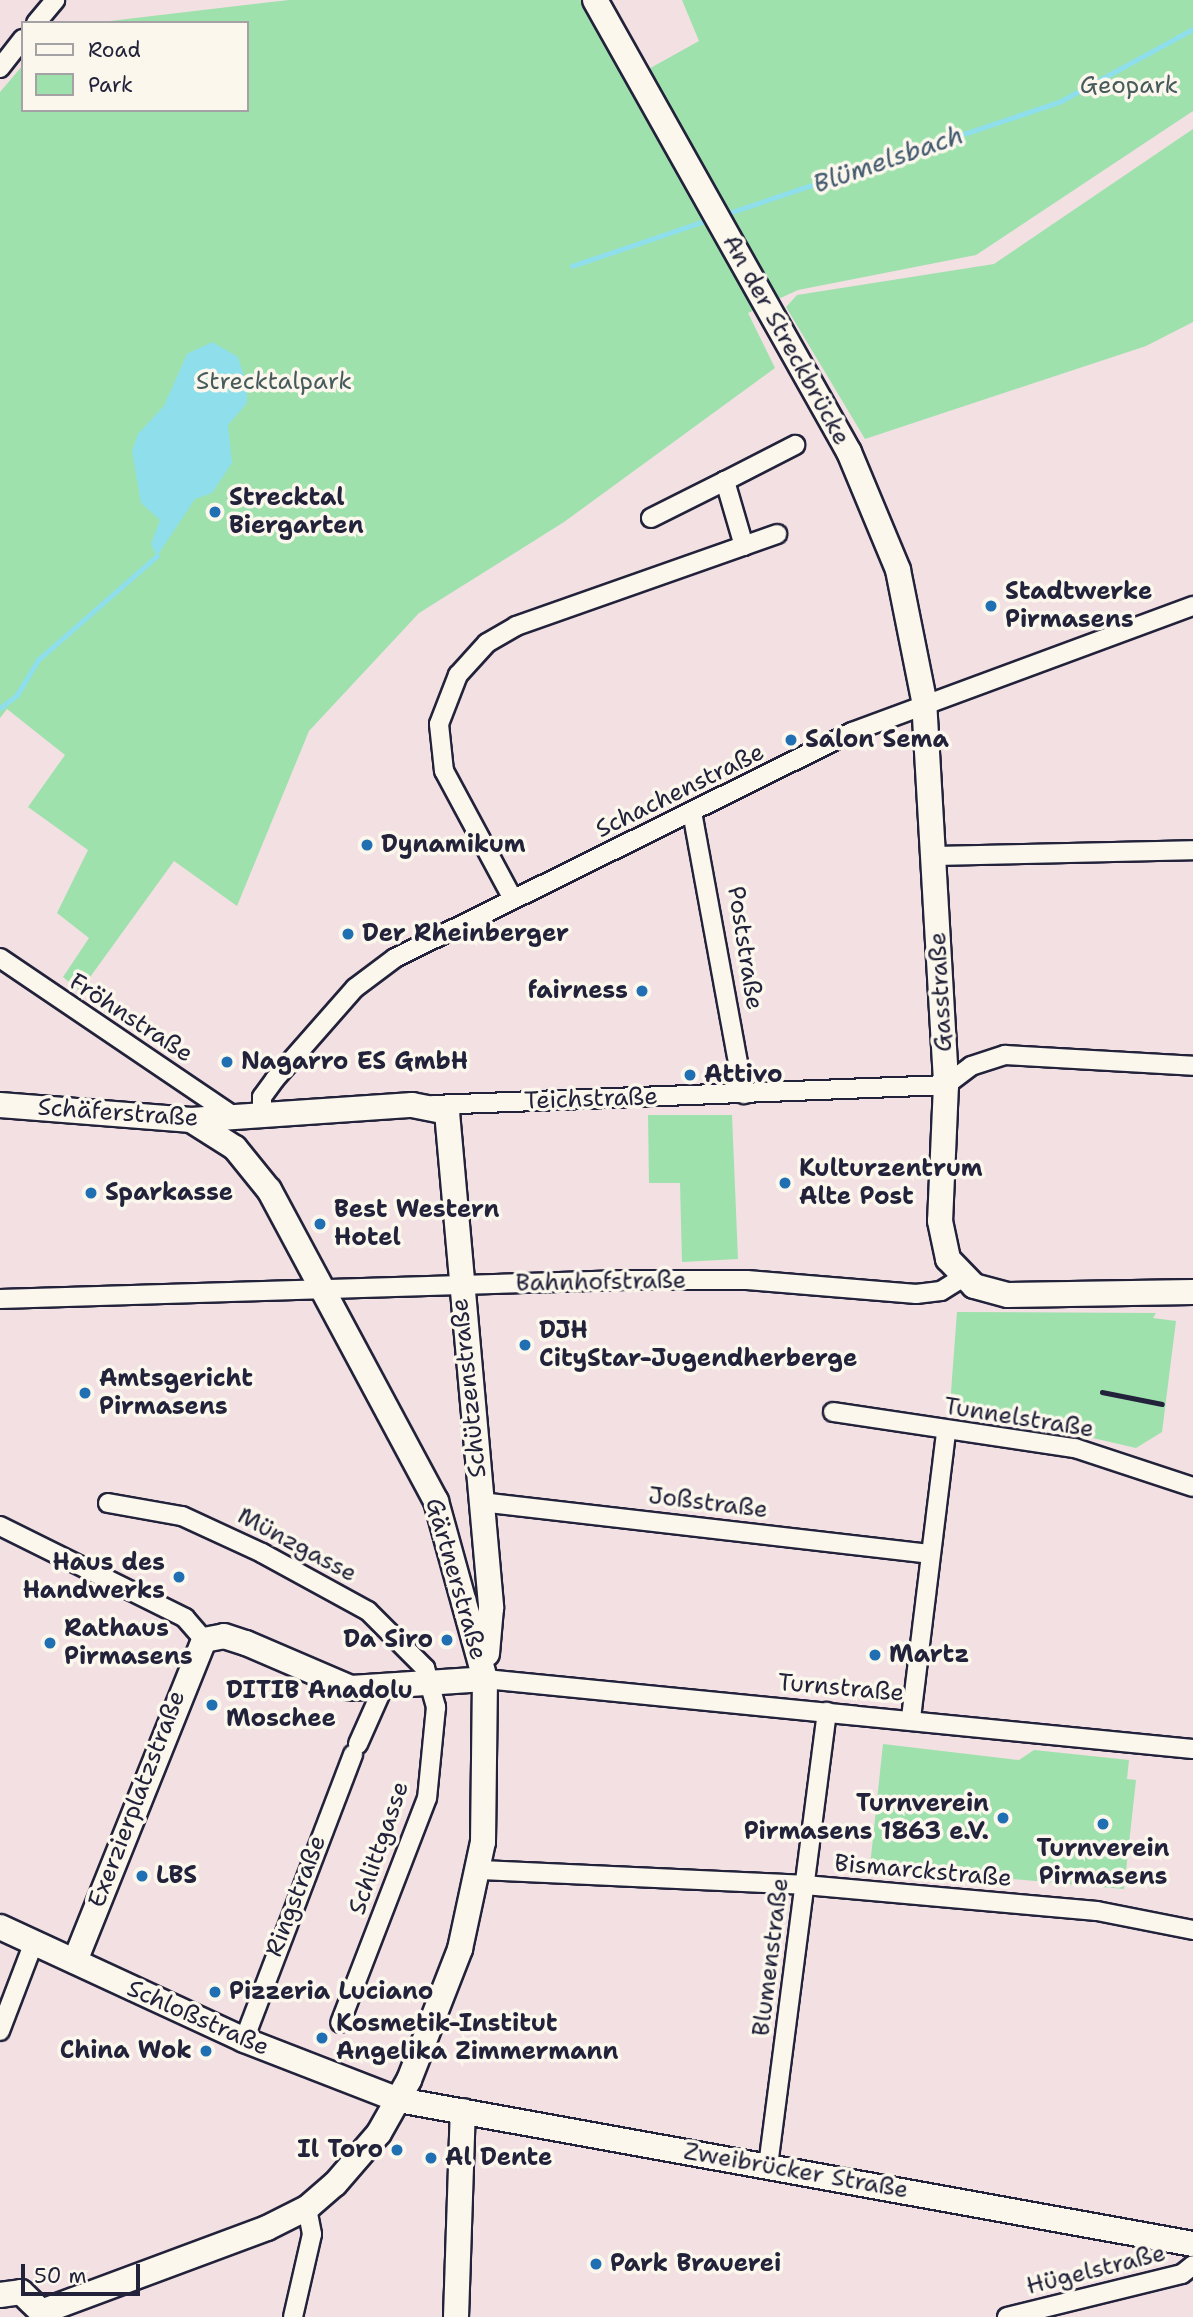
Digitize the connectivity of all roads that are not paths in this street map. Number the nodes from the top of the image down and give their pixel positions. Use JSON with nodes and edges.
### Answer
{"nodes":[{"id":1,"x":55,"y":0,"type":"edge"},
{"id":2,"x":596,"y":3,"type":"edge"},
{"id":3,"x":38,"y":21,"type":"edge"},
{"id":4,"x":21,"y":42,"type":"edge"},
{"id":5,"x":0,"y":68,"type":"edge"},
{"id":6,"x":795,"y":446,"type":"dead end"},
{"id":7,"x":725,"y":481,"type":"junction"},
{"id":8,"x":651,"y":518,"type":"dead end"},
{"id":9,"x":777,"y":534,"type":"dead end"},
{"id":10,"x":744,"y":546,"type":"junction"},
{"id":11,"x":1193,"y":606,"type":"edge"},
{"id":12,"x":924,"y":700,"type":"junction"},
{"id":13,"x":692,"y":813,"type":"junction"},
{"id":14,"x":1193,"y":850,"type":"edge"},
{"id":15,"x":933,"y":856,"type":"junction"},
{"id":16,"x":513,"y":899,"type":"junction"},
{"id":17,"x":1,"y":961,"type":"edge"},
{"id":18,"x":1193,"y":1066,"type":"edge"},
{"id":19,"x":946,"y":1085,"type":"junction"},
{"id":20,"x":744,"y":1094,"type":"junction"},
{"id":21,"x":0,"y":1105,"type":"edge"},
{"id":22,"x":433,"y":1105,"type":"junction"},
{"id":23,"x":236,"y":1118,"type":"junction"},
{"id":24,"x":271,"y":1118,"type":"junction"},
{"id":25,"x":191,"y":1120,"type":"junction"},
{"id":26,"x":249,"y":1163,"type":"junction"},
{"id":27,"x":962,"y":1278,"type":"junction"},
{"id":28,"x":458,"y":1285,"type":"junction"},
{"id":29,"x":1193,"y":1292,"type":"edge"},
{"id":30,"x":328,"y":1293,"type":"junction"},
{"id":31,"x":0,"y":1299,"type":"edge"},
{"id":32,"x":833,"y":1412,"type":"dead end"},
{"id":33,"x":946,"y":1431,"type":"junction"},
{"id":34,"x":1193,"y":1487,"type":"edge"},
{"id":35,"x":481,"y":1502,"type":"junction"},
{"id":36,"x":108,"y":1503,"type":"dead end"},
{"id":37,"x":0,"y":1526,"type":"edge"},
{"id":38,"x":929,"y":1555,"type":"junction"},
{"id":39,"x":204,"y":1640,"type":"junction"},
{"id":40,"x":485,"y":1679,"type":"junction"},
{"id":41,"x":430,"y":1683,"type":"junction"},
{"id":42,"x":382,"y":1690,"type":"junction"},
{"id":43,"x":827,"y":1712,"type":"junction"},
{"id":44,"x":911,"y":1718,"type":"junction"},
{"id":45,"x":1193,"y":1749,"type":"edge"},
{"id":46,"x":479,"y":1870,"type":"junction"},
{"id":47,"x":805,"y":1885,"type":"junction"},
{"id":48,"x":0,"y":1927,"type":"edge"},
{"id":49,"x":1193,"y":1930,"type":"edge"},
{"id":50,"x":34,"y":1942,"type":"junction"},
{"id":51,"x":75,"y":1961,"type":"junction"},
{"id":52,"x":343,"y":2018,"type":"dead end"},
{"id":53,"x":0,"y":2031,"type":"edge"},
{"id":54,"x":244,"y":2040,"type":"junction"},
{"id":55,"x":399,"y":2100,"type":"junction"},
{"id":56,"x":463,"y":2111,"type":"junction"},
{"id":57,"x":768,"y":2166,"type":"junction"},
{"id":58,"x":307,"y":2208,"type":"junction"},
{"id":59,"x":1193,"y":2244,"type":"edge"},
{"id":60,"x":1193,"y":2265,"type":"edge"},
{"id":61,"x":0,"y":2295,"type":"edge"},
{"id":62,"x":46,"y":2314,"type":"edge"},
{"id":63,"x":293,"y":2317,"type":"edge"},
{"id":64,"x":456,"y":2317,"type":"edge"},
{"id":65,"x":1007,"y":2317,"type":"edge"}],
"edges":[{"from":1,"to":3,"type":"street"},
{"from":2,"to":12,"type":"main road","name":"An der Streckbrücke"},
{"from":4,"to":5,"type":"street"},
{"from":6,"to":7,"type":"street"},
{"from":7,"to":8,"type":"street"},
{"from":7,"to":10,"type":"street"},
{"from":9,"to":10,"type":"street"},
{"from":10,"to":16,"type":"street"},
{"from":11,"to":12,"type":"street","name":"Schachenstraße"},
{"from":12,"to":13,"type":"street","name":"Schachenstraße"},
{"from":12,"to":15,"type":"main road","name":"Gasstraße"},
{"from":13,"to":16,"type":"street","name":"Schachenstraße"},
{"from":13,"to":20,"type":"street","name":"Poststraße"},
{"from":14,"to":15,"type":"street"},
{"from":15,"to":19,"type":"main road","name":"Gasstraße"},
{"from":16,"to":24,"type":"street","name":"Schachenstraße"},
{"from":17,"to":23,"type":"street","name":"Fröhnstraße"},
{"from":18,"to":19,"type":"street"},
{"from":19,"to":20,"type":"street","name":"Teichstraße"},
{"from":19,"to":27,"type":"main road","name":"Gasstraße"},
{"from":20,"to":22,"type":"street","name":"Teichstraße"},
{"from":21,"to":25,"type":"main road","name":"Schäferstraße"},
{"from":22,"to":24,"type":"main road","name":"Teichstraße"},
{"from":22,"to":28,"type":"main road","name":"Schützenstraße"},
{"from":23,"to":24,"type":"main road","name":"Teichstraße"},
{"from":23,"to":25,"type":"main road","name":"Schäferstraße"},
{"from":24,"to":26,"type":"main road"},
{"from":25,"to":26,"type":"main road","name":"Gärtnerstraße"},
{"from":26,"to":30,"type":"main road","name":"Gärtnerstraße"},
{"from":27,"to":28,"type":"street","name":"Bahnhofstraße"},
{"from":27,"to":29,"type":"main road"},
{"from":28,"to":30,"type":"street","name":"Bahnhofstraße"},
{"from":28,"to":35,"type":"main road","name":"Schützenstraße"},
{"from":30,"to":31,"type":"street","name":"Bahnhofstraße"},
{"from":30,"to":40,"type":"main road","name":"Gärtnerstraße"},
{"from":32,"to":33,"type":"street","name":"Tunnelstraße"},
{"from":33,"to":34,"type":"street","name":"Tunnelstraße"},
{"from":33,"to":38,"type":"street"},
{"from":35,"to":38,"type":"street","name":"Joßstraße"},
{"from":35,"to":40,"type":"main road","name":"Schützenstraße"},
{"from":36,"to":41,"type":"street","name":"Münzgasse"},
{"from":37,"to":39,"type":"street"},
{"from":38,"to":44,"type":"street"},
{"from":39,"to":42,"type":"main road"},
{"from":39,"to":51,"type":"main road","name":"Exerzierplatzstraße"},
{"from":40,"to":41,"type":"main road"},
{"from":40,"to":43,"type":"street","name":"Turnstraße"},
{"from":40,"to":46,"type":"main road","name":"Gärtnerstraße"},
{"from":41,"to":42,"type":"main road"},
{"from":41,"to":52,"type":"street","name":"Schlittgasse"},
{"from":42,"to":54,"type":"street","name":"Ringstraße"},
{"from":43,"to":44,"type":"street","name":"Turnstraße"},
{"from":43,"to":47,"type":"street","name":"Blumenstraße"},
{"from":44,"to":45,"type":"street","name":"Turnstraße"},
{"from":46,"to":47,"type":"street","name":"Bismarckstraße"},
{"from":46,"to":55,"type":"main road","name":"Gärtnerstraße"},
{"from":47,"to":49,"type":"street","name":"Bismarckstraße"},
{"from":47,"to":57,"type":"street","name":"Blumenstraße"},
{"from":48,"to":50,"type":"main road","name":"Schloßstraße"},
{"from":50,"to":51,"type":"main road","name":"Schloßstraße"},
{"from":50,"to":53,"type":"street"},
{"from":51,"to":54,"type":"main road","name":"Schloßstraße"},
{"from":54,"to":55,"type":"main road","name":"Schloßstraße"},
{"from":55,"to":56,"type":"main road","name":"Zweibrücker Straße"},
{"from":55,"to":58,"type":"main road","name":"Gärtnerstraße"},
{"from":56,"to":57,"type":"main road","name":"Zweibrücker Straße"},
{"from":56,"to":64,"type":"main road"},
{"from":57,"to":59,"type":"main road","name":"Zweibrücker Straße"},
{"from":58,"to":62,"type":"main road","name":"Gärtnerstraße"},
{"from":58,"to":63,"type":"street"},
{"from":60,"to":65,"type":"street","name":"Hügelstraße"},
{"from":61,"to":62,"type":"main road"}]}
